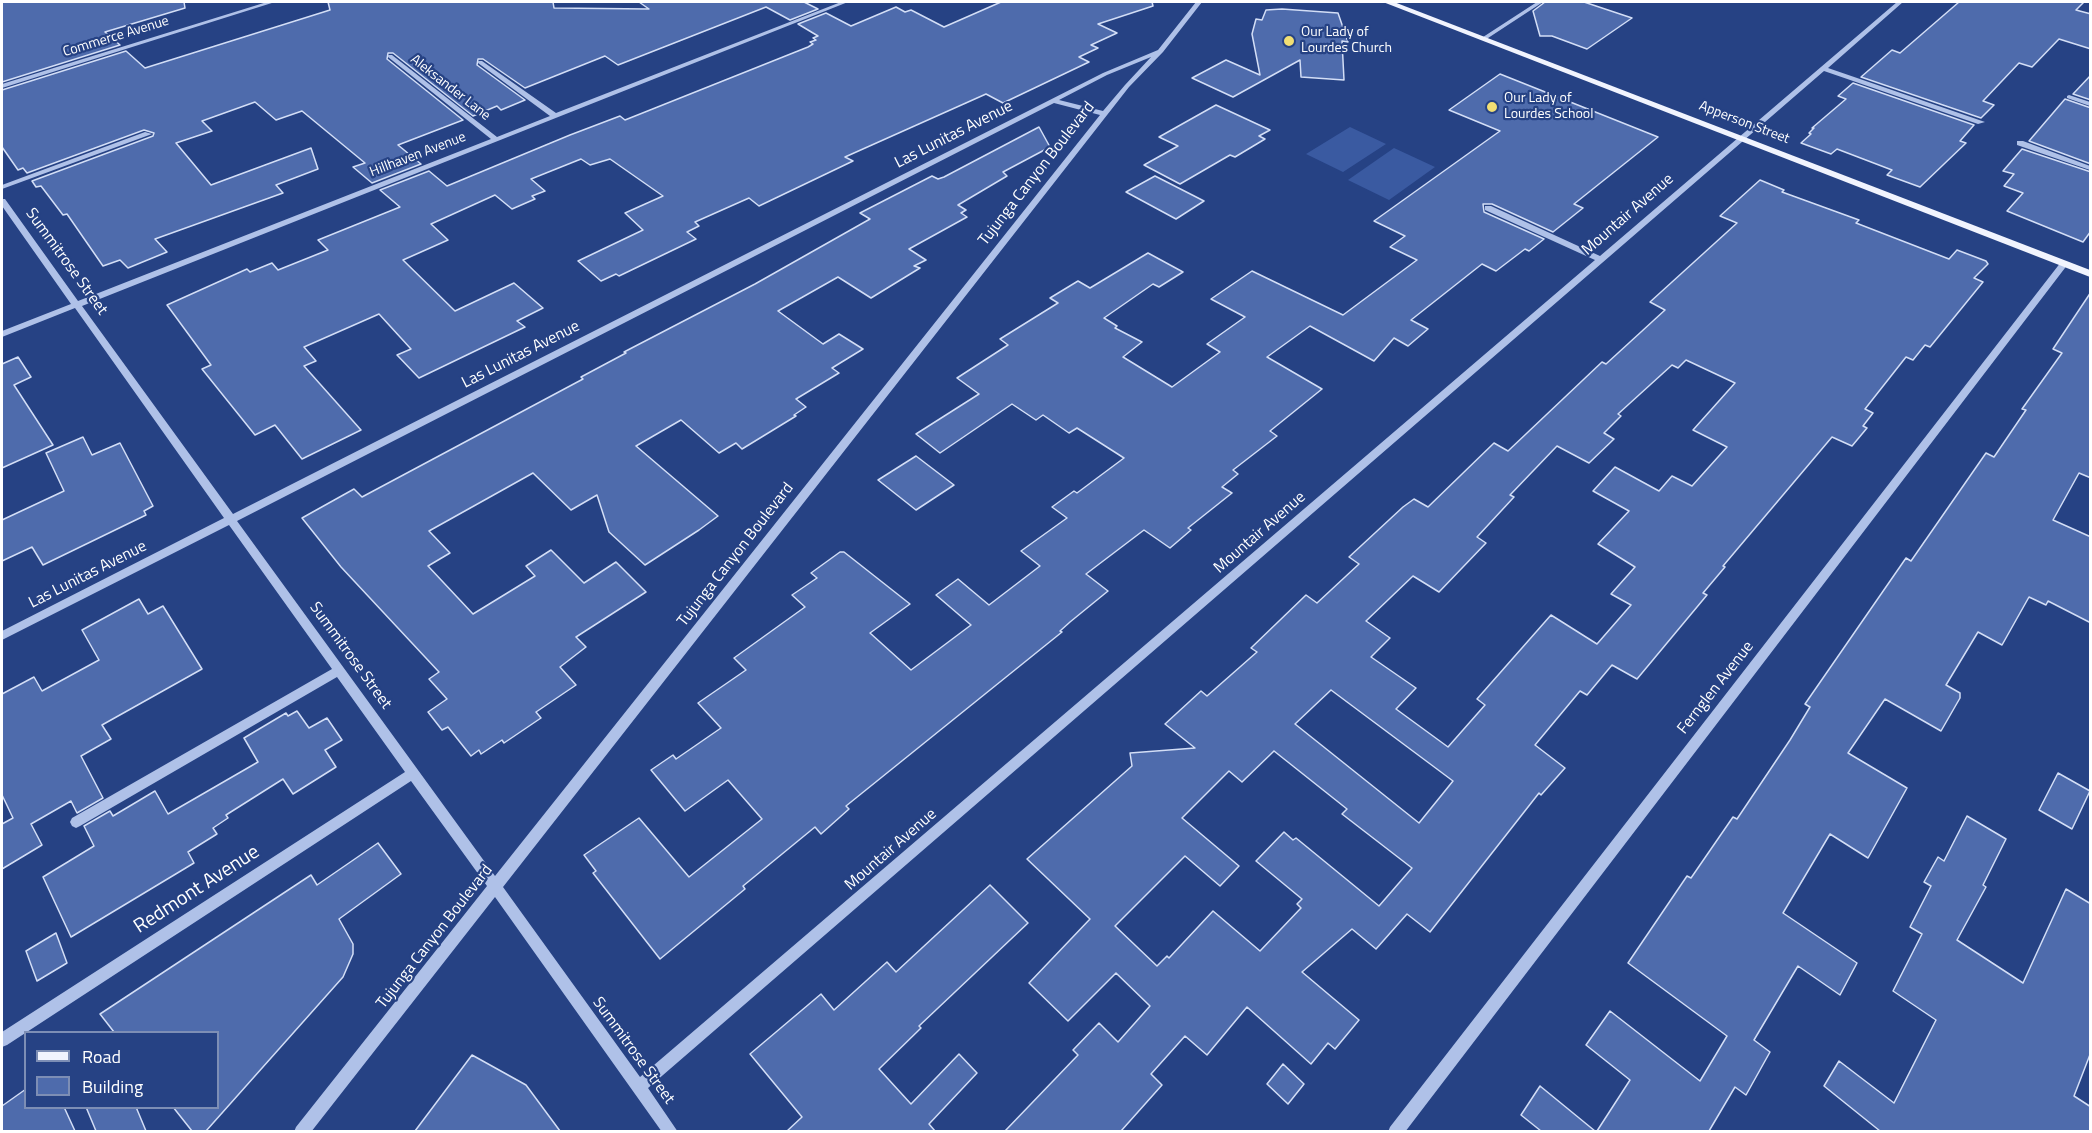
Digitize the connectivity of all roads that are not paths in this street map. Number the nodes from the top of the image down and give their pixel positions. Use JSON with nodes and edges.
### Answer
{"nodes":[{"id":1,"x":272,"y":2,"type":"edge"},
{"id":2,"x":840,"y":2,"type":"edge"},
{"id":3,"x":1199,"y":2,"type":"edge"},
{"id":4,"x":1387,"y":2,"type":"edge"},
{"id":5,"x":1540,"y":2,"type":"edge"},
{"id":6,"x":1900,"y":2,"type":"edge"},
{"id":7,"x":1483,"y":39,"type":"junction"},
{"id":8,"x":1161,"y":51,"type":"junction"},
{"id":9,"x":390,"y":56,"type":"dead end"},
{"id":10,"x":480,"y":62,"type":"dead end"},
{"id":11,"x":1822,"y":68,"type":"junction"},
{"id":12,"x":2,"y":86,"type":"edge"},
{"id":13,"x":2069,"y":97,"type":"dead end"},
{"id":14,"x":1054,"y":101,"type":"junction"},
{"id":15,"x":2091,"y":104,"type":"edge"},
{"id":16,"x":1105,"y":114,"type":"junction"},
{"id":17,"x":555,"y":116,"type":"junction"},
{"id":18,"x":1981,"y":122,"type":"dead end"},
{"id":19,"x":148,"y":134,"type":"dead end"},
{"id":20,"x":1741,"y":138,"type":"junction"},
{"id":21,"x":495,"y":139,"type":"junction"},
{"id":22,"x":2020,"y":143,"type":"dead end"},
{"id":23,"x":2091,"y":168,"type":"edge"},
{"id":24,"x":2,"y":187,"type":"edge"},
{"id":25,"x":2,"y":201,"type":"edge"},
{"id":26,"x":1488,"y":208,"type":"dead end"},
{"id":27,"x":1600,"y":259,"type":"junction"},
{"id":28,"x":2064,"y":264,"type":"junction"},
{"id":29,"x":2091,"y":274,"type":"edge"},
{"id":30,"x":76,"y":304,"type":"junction"},
{"id":31,"x":2,"y":334,"type":"edge"},
{"id":32,"x":231,"y":520,"type":"junction"},
{"id":33,"x":2,"y":636,"type":"edge"},
{"id":34,"x":339,"y":670,"type":"junction"},
{"id":35,"x":413,"y":773,"type":"junction"},
{"id":36,"x":76,"y":822,"type":"dead end"},
{"id":37,"x":495,"y":887,"type":"junction"},
{"id":38,"x":2,"y":1040,"type":"edge"},
{"id":39,"x":639,"y":1087,"type":"junction"},
{"id":40,"x":301,"y":1131,"type":"edge"},
{"id":41,"x":671,"y":1131,"type":"edge"},
{"id":42,"x":1395,"y":1131,"type":"edge"}],
"edges":[{"from":1,"to":12,"type":"street","name":"Commerce Avenue"},
{"from":2,"to":17,"type":"street","name":"Hillhaven Avenue"},
{"from":3,"to":8,"type":"street","name":"Tujunga Canyon Boulevard"},
{"from":4,"to":7,"type":"main road","name":"Apperson Street"},
{"from":5,"to":7,"type":"street"},
{"from":6,"to":11,"type":"street","name":"Mountair Avenue"},
{"from":7,"to":20,"type":"main road","name":"Apperson Street"},
{"from":8,"to":14,"type":"street","name":"Las Lunitas Avenue"},
{"from":8,"to":16,"type":"street","name":"Tujunga Canyon Boulevard"},
{"from":9,"to":21,"type":"street","name":"Aleksander Lane"},
{"from":10,"to":17,"type":"street"},
{"from":11,"to":18,"type":"street"},
{"from":11,"to":20,"type":"street","name":"Mountair Avenue"},
{"from":13,"to":15,"type":"street"},
{"from":14,"to":16,"type":"street"},
{"from":14,"to":32,"type":"street","name":"Las Lunitas Avenue"},
{"from":16,"to":37,"type":"street","name":"Tujunga Canyon Boulevard"},
{"from":17,"to":21,"type":"street","name":"Hillhaven Avenue"},
{"from":19,"to":24,"type":"street"},
{"from":20,"to":27,"type":"street","name":"Mountair Avenue"},
{"from":20,"to":28,"type":"main road","name":"Apperson Street"},
{"from":21,"to":30,"type":"street","name":"Hillhaven Avenue"},
{"from":22,"to":23,"type":"street"},
{"from":25,"to":30,"type":"street","name":"Summitrose Street"},
{"from":26,"to":27,"type":"street"},
{"from":27,"to":39,"type":"street","name":"Mountair Avenue"},
{"from":28,"to":29,"type":"main road","name":"Apperson Street"},
{"from":28,"to":42,"type":"street","name":"Fernglen Avenue"},
{"from":30,"to":31,"type":"street","name":"Hillhaven Avenue"},
{"from":30,"to":32,"type":"street","name":"Summitrose Street"},
{"from":32,"to":33,"type":"street","name":"Las Lunitas Avenue"},
{"from":32,"to":34,"type":"street","name":"Summitrose Street"},
{"from":34,"to":35,"type":"street","name":"Summitrose Street"},
{"from":34,"to":36,"type":"street"},
{"from":35,"to":37,"type":"street","name":"Summitrose Street"},
{"from":35,"to":38,"type":"street","name":"Redmont Avenue"},
{"from":37,"to":39,"type":"street","name":"Summitrose Street"},
{"from":37,"to":40,"type":"street","name":"Tujunga Canyon Boulevard"},
{"from":39,"to":41,"type":"street","name":"Summitrose Street"}]}
